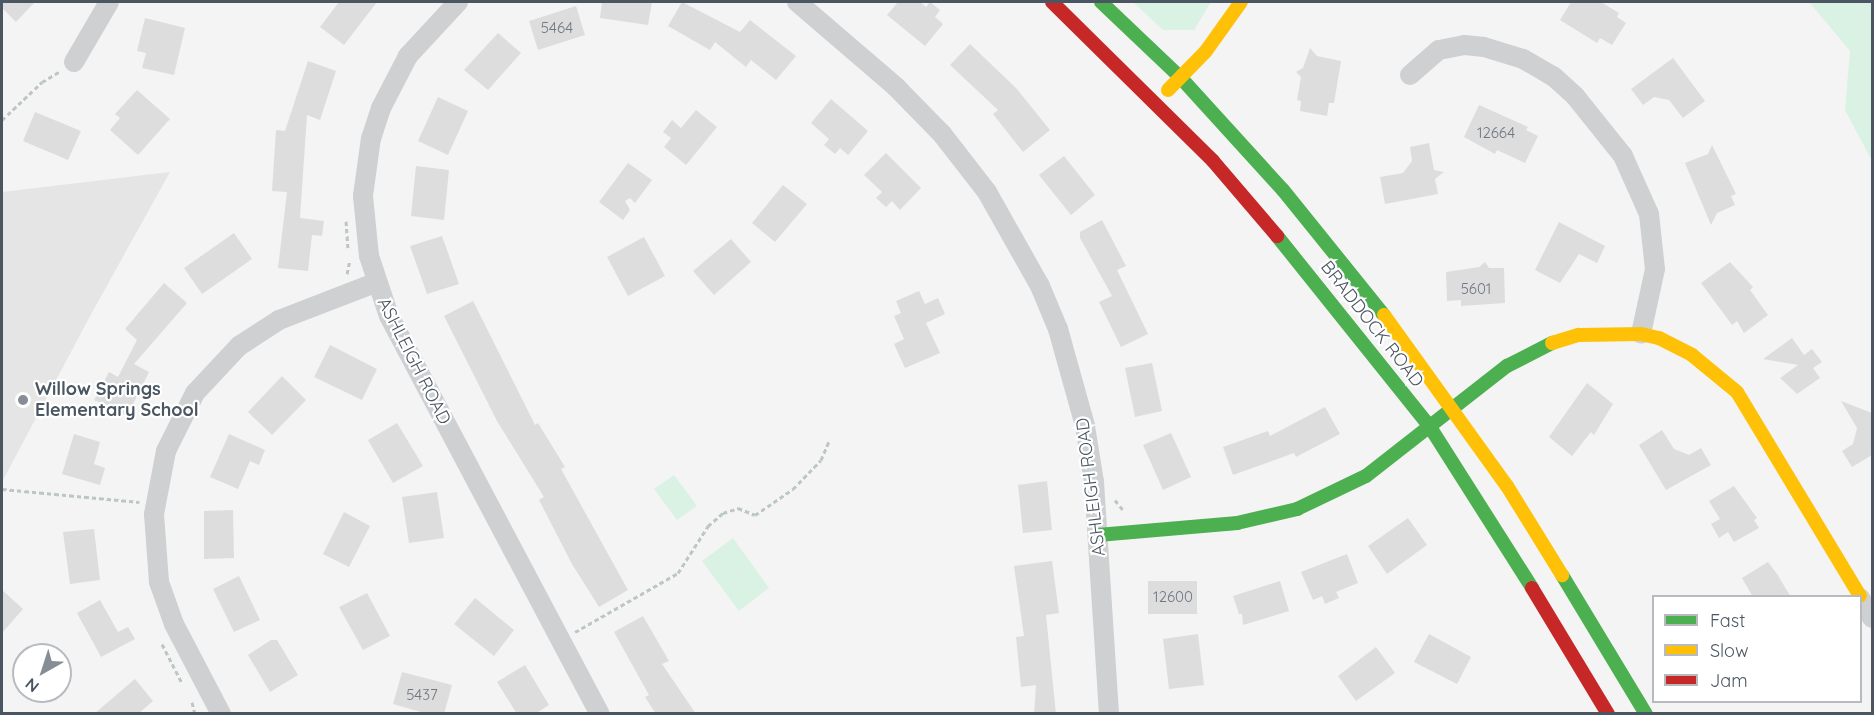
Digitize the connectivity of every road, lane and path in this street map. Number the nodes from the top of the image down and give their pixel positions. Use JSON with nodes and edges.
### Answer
{"nodes":[{"id":1,"x":109,"y":2,"type":"edge"},
{"id":2,"x":458,"y":2,"type":"edge"},
{"id":3,"x":797,"y":2,"type":"edge"},
{"id":4,"x":1052,"y":2,"type":"edge"},
{"id":5,"x":1101,"y":2,"type":"edge"},
{"id":6,"x":1241,"y":2,"type":"edge"},
{"id":7,"x":74,"y":62,"type":"joint"},
{"id":8,"x":1410,"y":75,"type":"dead end"},
{"id":9,"x":1181,"y":78,"type":"junction"},
{"id":10,"x":1156,"y":101,"type":"junction"},
{"id":11,"x":2,"y":120,"type":"edge"},
{"id":12,"x":375,"y":283,"type":"junction"},
{"id":13,"x":1641,"y":334,"type":"junction"},
{"id":14,"x":1454,"y":406,"type":"junction"},
{"id":15,"x":1430,"y":428,"type":"junction"},
{"id":16,"x":829,"y":441,"type":"dead end"},
{"id":17,"x":2,"y":489,"type":"edge"},
{"id":18,"x":156,"y":503,"type":"junction"},
{"id":19,"x":1098,"y":535,"type":"junction"},
{"id":20,"x":1859,"y":595,"type":"edge"},
{"id":21,"x":1862,"y":600,"type":"edge"},
{"id":22,"x":1872,"y":618,"type":"edge"},
{"id":23,"x":560,"y":640,"type":"junction"},
{"id":24,"x":221,"y":714,"type":"edge"},
{"id":25,"x":600,"y":714,"type":"edge"},
{"id":26,"x":1109,"y":714,"type":"edge"},
{"id":27,"x":1608,"y":714,"type":"edge"},
{"id":28,"x":1646,"y":714,"type":"edge"}],
"edges":[{"from":1,"to":7,"type":"street"},
{"from":2,"to":12,"type":"street","name":"ASHLEIGH ROAD"},
{"from":3,"to":19,"type":"street","name":"ASHLEIGH ROAD"},
{"from":4,"to":10,"type":"main road","name":"BRADDOCK ROAD"},
{"from":5,"to":9,"type":"main road","name":"BRADDOCK ROAD"},
{"from":6,"to":9,"type":"main road"},
{"from":7,"to":11,"type":"path"},
{"from":8,"to":13,"type":"street"},
{"from":9,"to":10,"type":"main road"},
{"from":9,"to":14,"type":"main road","name":"BRADDOCK ROAD"},
{"from":10,"to":15,"type":"main road","name":"BRADDOCK ROAD"},
{"from":12,"to":18,"type":"street"},
{"from":12,"to":23,"type":"street","name":"ASHLEIGH ROAD"},
{"from":13,"to":14,"type":"main road"},
{"from":13,"to":20,"type":"main road"},
{"from":14,"to":15,"type":"main road"},
{"from":14,"to":28,"type":"main road","name":"BRADDOCK ROAD"},
{"from":15,"to":19,"type":"main road"},
{"from":15,"to":27,"type":"main road","name":"BRADDOCK ROAD"},
{"from":16,"to":23,"type":"path"},
{"from":17,"to":18,"type":"path"},
{"from":18,"to":24,"type":"street"},
{"from":19,"to":26,"type":"street","name":"ASHLEIGH ROAD"},
{"from":21,"to":22,"type":"street"},
{"from":23,"to":25,"type":"street","name":"ASHLEIGH ROAD"}]}
